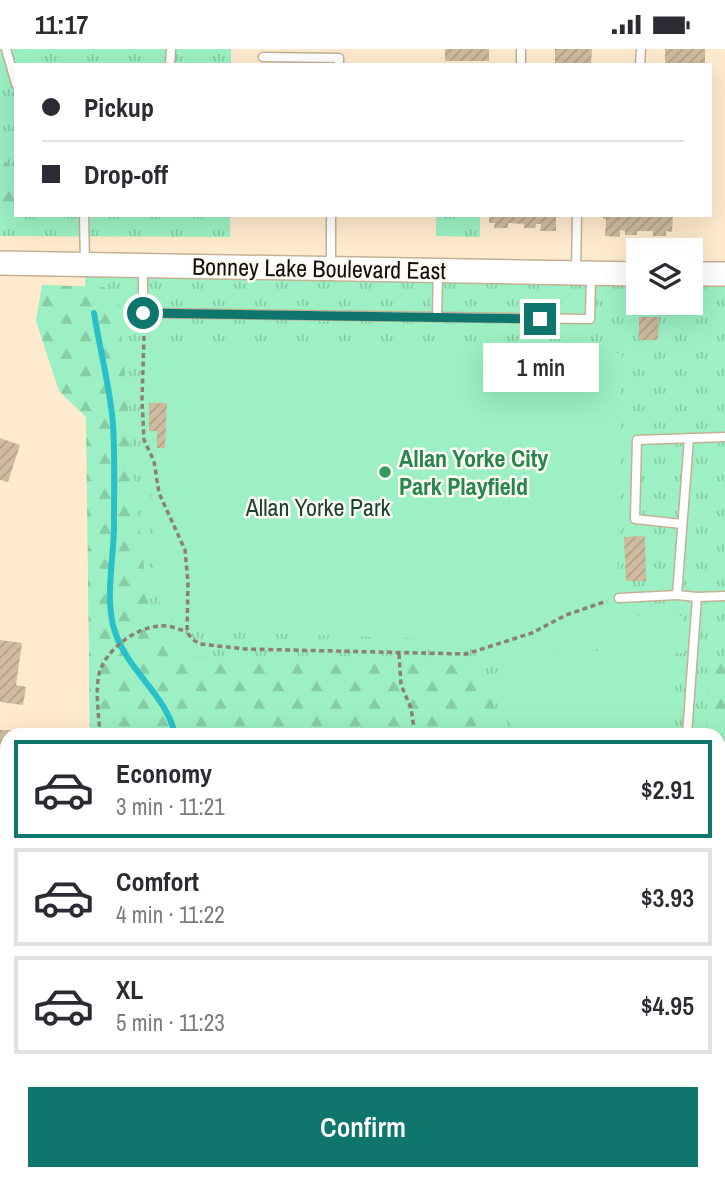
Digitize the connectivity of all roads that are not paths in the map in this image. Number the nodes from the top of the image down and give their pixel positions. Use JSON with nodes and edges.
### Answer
{"nodes":[{"id":1,"x":6,"y":49,"type":"edge"},
{"id":2,"x":263,"y":57,"type":"dead end"},
{"id":3,"x":339,"y":63,"type":"edge"},
{"id":4,"x":14,"y":77,"type":"edge"},
{"id":5,"x":84,"y":217,"type":"edge"},
{"id":6,"x":331,"y":217,"type":"edge"},
{"id":7,"x":577,"y":217,"type":"edge"},
{"id":8,"x":0,"y":263,"type":"edge"},
{"id":9,"x":85,"y":264,"type":"junction"},
{"id":10,"x":143,"y":265,"type":"junction"},
{"id":11,"x":331,"y":268,"type":"junction"},
{"id":12,"x":438,"y":270,"type":"junction"},
{"id":13,"x":584,"y":272,"type":"junction"},
{"id":14,"x":626,"y":274,"type":"edge"},
{"id":15,"x":703,"y":274,"type":"edge"},
{"id":16,"x":725,"y":274,"type":"edge"},
{"id":17,"x":437,"y":317,"type":"junction"},
{"id":18,"x":725,"y":437,"type":"edge"},
{"id":19,"x":688,"y":439,"type":"junction"},
{"id":20,"x":682,"y":524,"type":"junction"},
{"id":21,"x":677,"y":595,"type":"junction"},
{"id":22,"x":725,"y":596,"type":"edge"},
{"id":23,"x":696,"y":597,"type":"junction"},
{"id":24,"x":619,"y":598,"type":"road end"},
{"id":25,"x":687,"y":728,"type":"edge"}],
"edges":[{"from":1,"to":4,"type":"lane"},
{"from":2,"to":3,"type":"lane"},
{"from":5,"to":9,"type":"lane"},
{"from":6,"to":11,"type":"lane"},
{"from":7,"to":13,"type":"lane"},
{"from":8,"to":9,"type":"street","name":"Bonney Lake Boulevard East"},
{"from":9,"to":10,"type":"street","name":"Bonney Lake Boulevard East"},
{"from":10,"to":11,"type":"street","name":"Bonney Lake Boulevard East"},
{"from":10,"to":17,"type":"lane"},
{"from":11,"to":12,"type":"street","name":"Bonney Lake Boulevard East"},
{"from":12,"to":13,"type":"street","name":"Bonney Lake Boulevard East"},
{"from":12,"to":17,"type":"lane"},
{"from":13,"to":14,"type":"street","name":"Bonney Lake Boulevard East"},
{"from":13,"to":17,"type":"lane"},
{"from":15,"to":16,"type":"street"},
{"from":18,"to":19,"type":"lane"},
{"from":19,"to":20,"type":"lane"},
{"from":19,"to":20,"type":"lane"},
{"from":20,"to":21,"type":"lane"},
{"from":21,"to":23,"type":"lane"},
{"from":21,"to":24,"type":"lane"},
{"from":22,"to":23,"type":"lane"},
{"from":23,"to":25,"type":"lane"}]}
